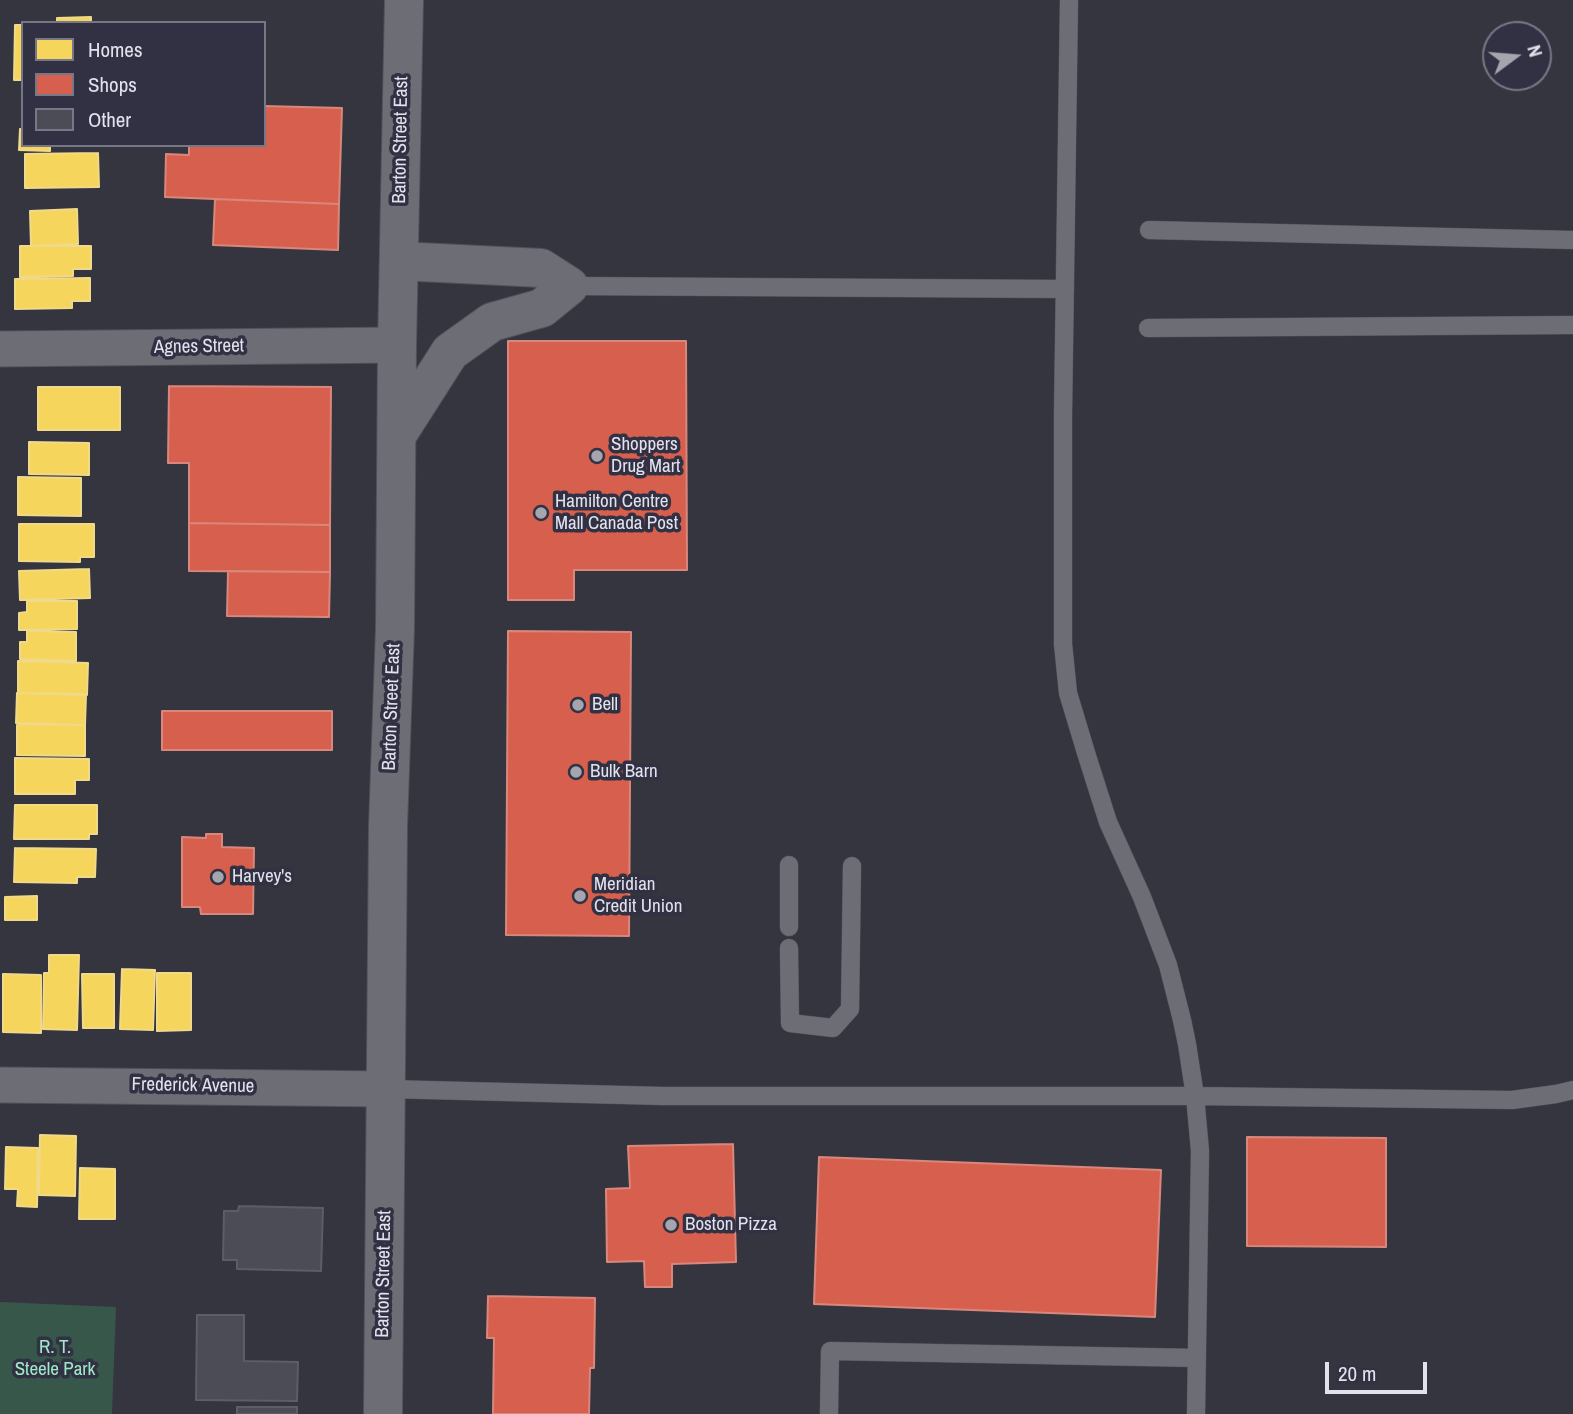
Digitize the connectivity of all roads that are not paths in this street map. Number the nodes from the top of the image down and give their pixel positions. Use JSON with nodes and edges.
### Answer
{"nodes":[{"id":1,"x":404,"y":0,"type":"edge"},
{"id":2,"x":1069,"y":0,"type":"edge"},
{"id":3,"x":1149,"y":230,"type":"dead end"},
{"id":4,"x":1573,"y":240,"type":"edge"},
{"id":5,"x":399,"y":261,"type":"junction"},
{"id":6,"x":569,"y":286,"type":"junction"},
{"id":7,"x":1065,"y":289,"type":"junction"},
{"id":8,"x":1573,"y":325,"type":"edge"},
{"id":9,"x":1148,"y":328,"type":"dead end"},
{"id":10,"x":397,"y":345,"type":"junction"},
{"id":11,"x":0,"y":349,"type":"edge"},
{"id":12,"x":397,"y":435,"type":"junction"},
{"id":13,"x":789,"y":865,"type":"dead end"},
{"id":14,"x":852,"y":866,"type":"dead end"},
{"id":15,"x":789,"y":927,"type":"dead end"},
{"id":16,"x":789,"y":948,"type":"dead end"},
{"id":17,"x":0,"y":1084,"type":"edge"},
{"id":18,"x":387,"y":1089,"type":"junction"},
{"id":19,"x":1573,"y":1090,"type":"edge"},
{"id":20,"x":1195,"y":1096,"type":"junction"},
{"id":21,"x":1197,"y":1358,"type":"junction"},
{"id":22,"x":383,"y":1414,"type":"edge"},
{"id":23,"x":829,"y":1414,"type":"edge"},
{"id":24,"x":1196,"y":1414,"type":"edge"}],
"edges":[{"from":1,"to":5,"type":"main road","name":"Barton Street East"},
{"from":2,"to":7,"type":"lane"},
{"from":3,"to":4,"type":"lane"},
{"from":5,"to":6,"type":"main road"},
{"from":5,"to":10,"type":"main road","name":"Barton Street East"},
{"from":6,"to":7,"type":"lane"},
{"from":6,"to":12,"type":"main road"},
{"from":7,"to":20,"type":"lane"},
{"from":8,"to":9,"type":"lane"},
{"from":10,"to":11,"type":"street","name":"Agnes Street"},
{"from":10,"to":12,"type":"main road","name":"Barton Street East"},
{"from":12,"to":18,"type":"main road","name":"Barton Street East"},
{"from":13,"to":15,"type":"lane"},
{"from":14,"to":16,"type":"lane"},
{"from":17,"to":18,"type":"street","name":"Frederick Avenue"},
{"from":18,"to":20,"type":"lane"},
{"from":18,"to":22,"type":"main road","name":"Barton Street East"},
{"from":19,"to":20,"type":"lane"},
{"from":20,"to":21,"type":"lane"},
{"from":21,"to":23,"type":"lane"},
{"from":21,"to":24,"type":"lane"}]}
